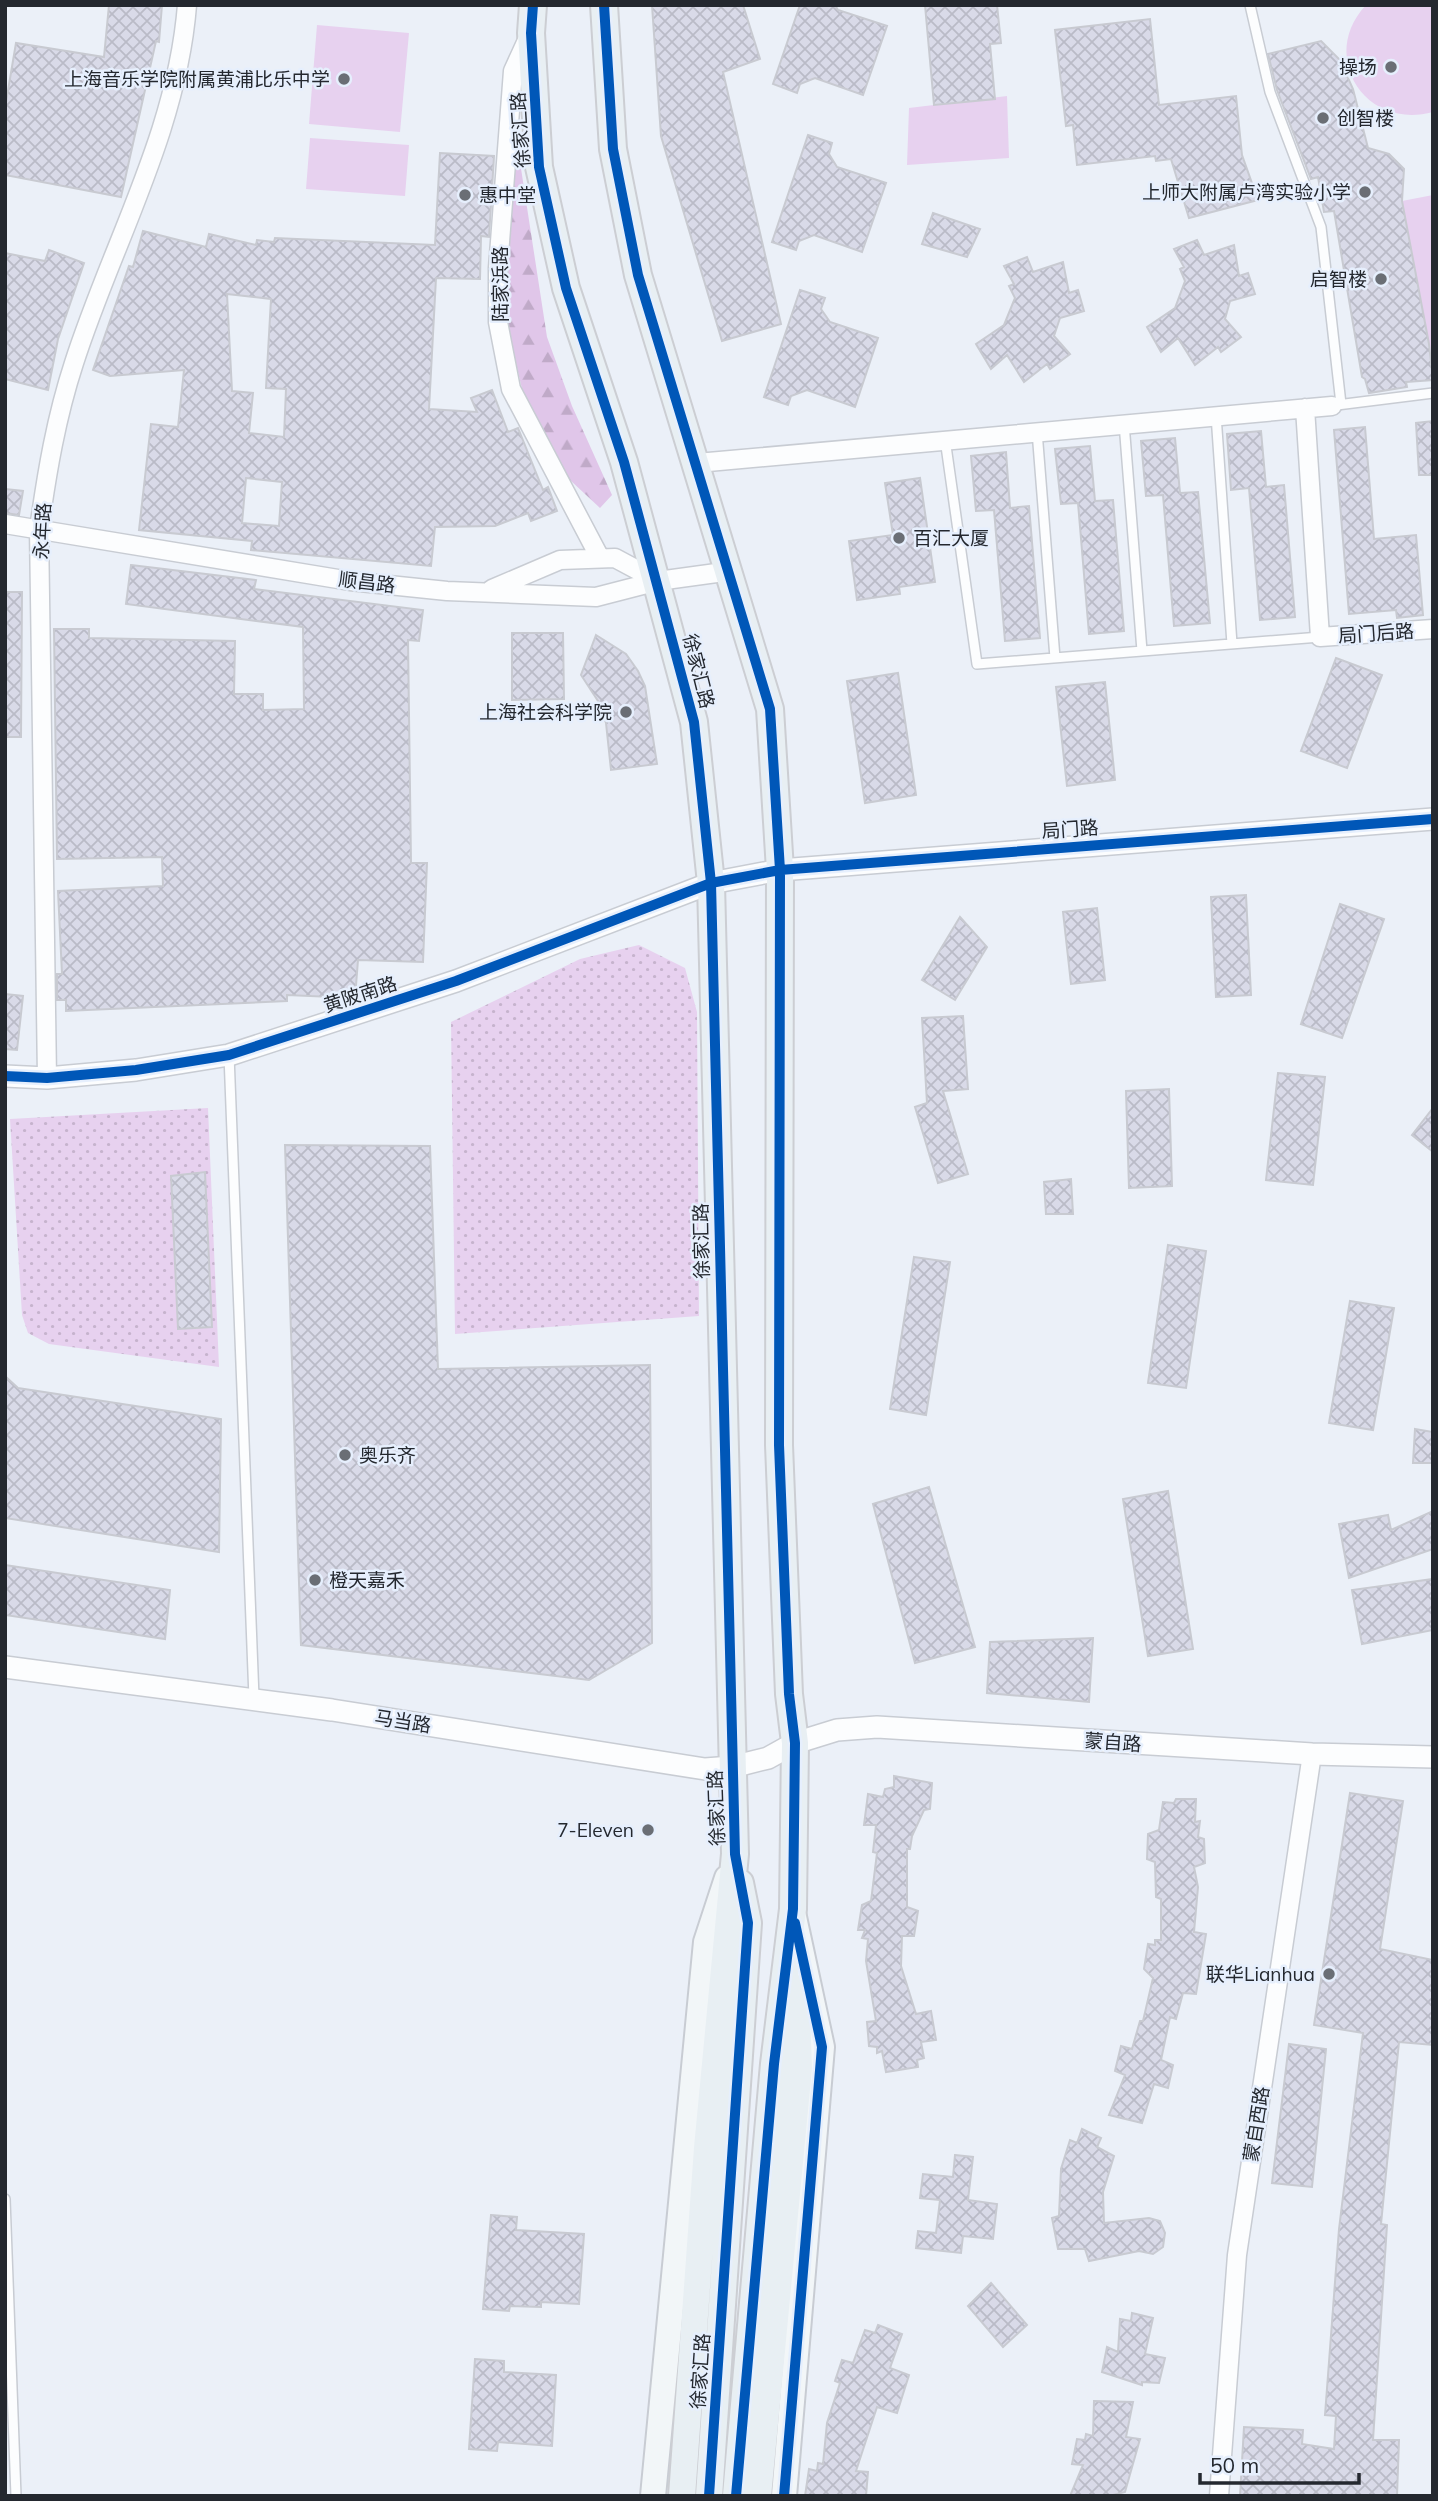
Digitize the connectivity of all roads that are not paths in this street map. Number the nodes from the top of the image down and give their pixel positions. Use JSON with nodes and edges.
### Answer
{"nodes":[{"id":1,"x":187,"y":5,"type":"edge"},
{"id":2,"x":533,"y":5,"type":"edge"},
{"id":3,"x":604,"y":5,"type":"edge"},
{"id":4,"x":1250,"y":5,"type":"edge"},
{"id":5,"x":531,"y":33,"type":"junction"},
{"id":6,"x":1433,"y":393,"type":"edge"},
{"id":7,"x":1336,"y":405,"type":"junction"},
{"id":8,"x":1305,"y":408,"type":"junction"},
{"id":9,"x":1216,"y":415,"type":"junction"},
{"id":10,"x":1124,"y":423,"type":"junction"},
{"id":11,"x":1037,"y":431,"type":"junction"},
{"id":12,"x":945,"y":439,"type":"junction"},
{"id":13,"x":697,"y":463,"type":"junction"},
{"id":14,"x":5,"y":524,"type":"edge"},
{"id":15,"x":39,"y":529,"type":"junction"},
{"id":16,"x":600,"y":558,"type":"junction"},
{"id":17,"x":731,"y":571,"type":"junction"},
{"id":18,"x":658,"y":581,"type":"junction"},
{"id":19,"x":486,"y":592,"type":"junction"},
{"id":20,"x":1433,"y":629,"type":"edge"},
{"id":21,"x":1320,"y":637,"type":"junction"},
{"id":22,"x":1232,"y":644,"type":"junction"},
{"id":23,"x":1142,"y":651,"type":"junction"},
{"id":24,"x":1055,"y":657,"type":"junction"},
{"id":25,"x":1433,"y":819,"type":"edge"},
{"id":26,"x":780,"y":870,"type":"junction"},
{"id":27,"x":711,"y":883,"type":"junction"},
{"id":28,"x":229,"y":1055,"type":"junction"},
{"id":29,"x":5,"y":1076,"type":"edge"},
{"id":30,"x":47,"y":1078,"type":"junction"},
{"id":31,"x":5,"y":1667,"type":"edge"},
{"id":32,"x":254,"y":1700,"type":"junction"},
{"id":33,"x":795,"y":1743,"type":"junction"},
{"id":34,"x":1312,"y":1754,"type":"junction"},
{"id":35,"x":1433,"y":1757,"type":"edge"},
{"id":36,"x":732,"y":1767,"type":"junction"},
{"id":37,"x":735,"y":1854,"type":"junction"},
{"id":38,"x":793,"y":1909,"type":"junction"},
{"id":39,"x":5,"y":2199,"type":"edge"},
{"id":40,"x":16,"y":2496,"type":"edge"},
{"id":41,"x":653,"y":2496,"type":"edge"},
{"id":42,"x":682,"y":2496,"type":"edge"},
{"id":43,"x":709,"y":2496,"type":"edge"},
{"id":44,"x":736,"y":2496,"type":"edge"},
{"id":45,"x":758,"y":2496,"type":"edge"},
{"id":46,"x":784,"y":2496,"type":"edge"},
{"id":47,"x":1219,"y":2496,"type":"edge"}],
"edges":[{"from":1,"to":15,"type":"street","name":"永年路"},
{"from":2,"to":5,"type":"main road","name":"徐家汇路"},
{"from":3,"to":13,"type":"main road"},
{"from":4,"to":7,"type":"lane"},
{"from":5,"to":16,"type":"street","name":"陆家浜路"},
{"from":5,"to":18,"type":"main road","name":"徐家汇路"},
{"from":6,"to":7,"type":"lane"},
{"from":7,"to":8,"type":"street"},
{"from":8,"to":9,"type":"street"},
{"from":8,"to":21,"type":"street"},
{"from":9,"to":10,"type":"street"},
{"from":9,"to":22,"type":"lane"},
{"from":10,"to":11,"type":"street"},
{"from":10,"to":23,"type":"lane"},
{"from":11,"to":12,"type":"street"},
{"from":11,"to":24,"type":"lane"},
{"from":12,"to":13,"type":"street"},
{"from":12,"to":24,"type":"lane"},
{"from":13,"to":17,"type":"main road"},
{"from":14,"to":15,"type":"street","name":"顺昌路"},
{"from":15,"to":19,"type":"street","name":"顺昌路"},
{"from":15,"to":30,"type":"street","name":"永年路"},
{"from":16,"to":18,"type":"street"},
{"from":16,"to":19,"type":"street"},
{"from":17,"to":18,"type":"street","name":"顺昌路"},
{"from":17,"to":26,"type":"main road"},
{"from":18,"to":19,"type":"street","name":"顺昌路"},
{"from":18,"to":27,"type":"main road","name":"徐家汇路"},
{"from":20,"to":21,"type":"street","name":"局门后路"},
{"from":21,"to":22,"type":"lane"},
{"from":22,"to":23,"type":"lane"},
{"from":23,"to":24,"type":"lane"},
{"from":25,"to":26,"type":"street","name":"局门路"},
{"from":26,"to":27,"type":"street","name":"局门路"},
{"from":26,"to":33,"type":"main road"},
{"from":27,"to":28,"type":"street","name":"黄陂南路"},
{"from":27,"to":36,"type":"main road","name":"徐家汇路"},
{"from":28,"to":30,"type":"street","name":"黄陂南路"},
{"from":28,"to":32,"type":"lane"},
{"from":29,"to":30,"type":"street","name":"黄陂南路"},
{"from":31,"to":32,"type":"street","name":"马当路"},
{"from":32,"to":36,"type":"street","name":"马当路"},
{"from":33,"to":34,"type":"street","name":"蒙自路"},
{"from":33,"to":36,"type":"street","name":"马当路"},
{"from":33,"to":38,"type":"main road"},
{"from":34,"to":35,"type":"street","name":"蒙自路"},
{"from":34,"to":47,"type":"street","name":"蒙自西路"},
{"from":36,"to":37,"type":"main road","name":"徐家汇路"},
{"from":37,"to":41,"type":"main road"},
{"from":37,"to":42,"type":"main road","name":"徐家汇路"},
{"from":37,"to":43,"type":"main road","name":"徐家汇路"},
{"from":38,"to":44,"type":"main road"},
{"from":38,"to":45,"type":"main road"},
{"from":38,"to":46,"type":"main road"},
{"from":39,"to":40,"type":"lane"}]}
